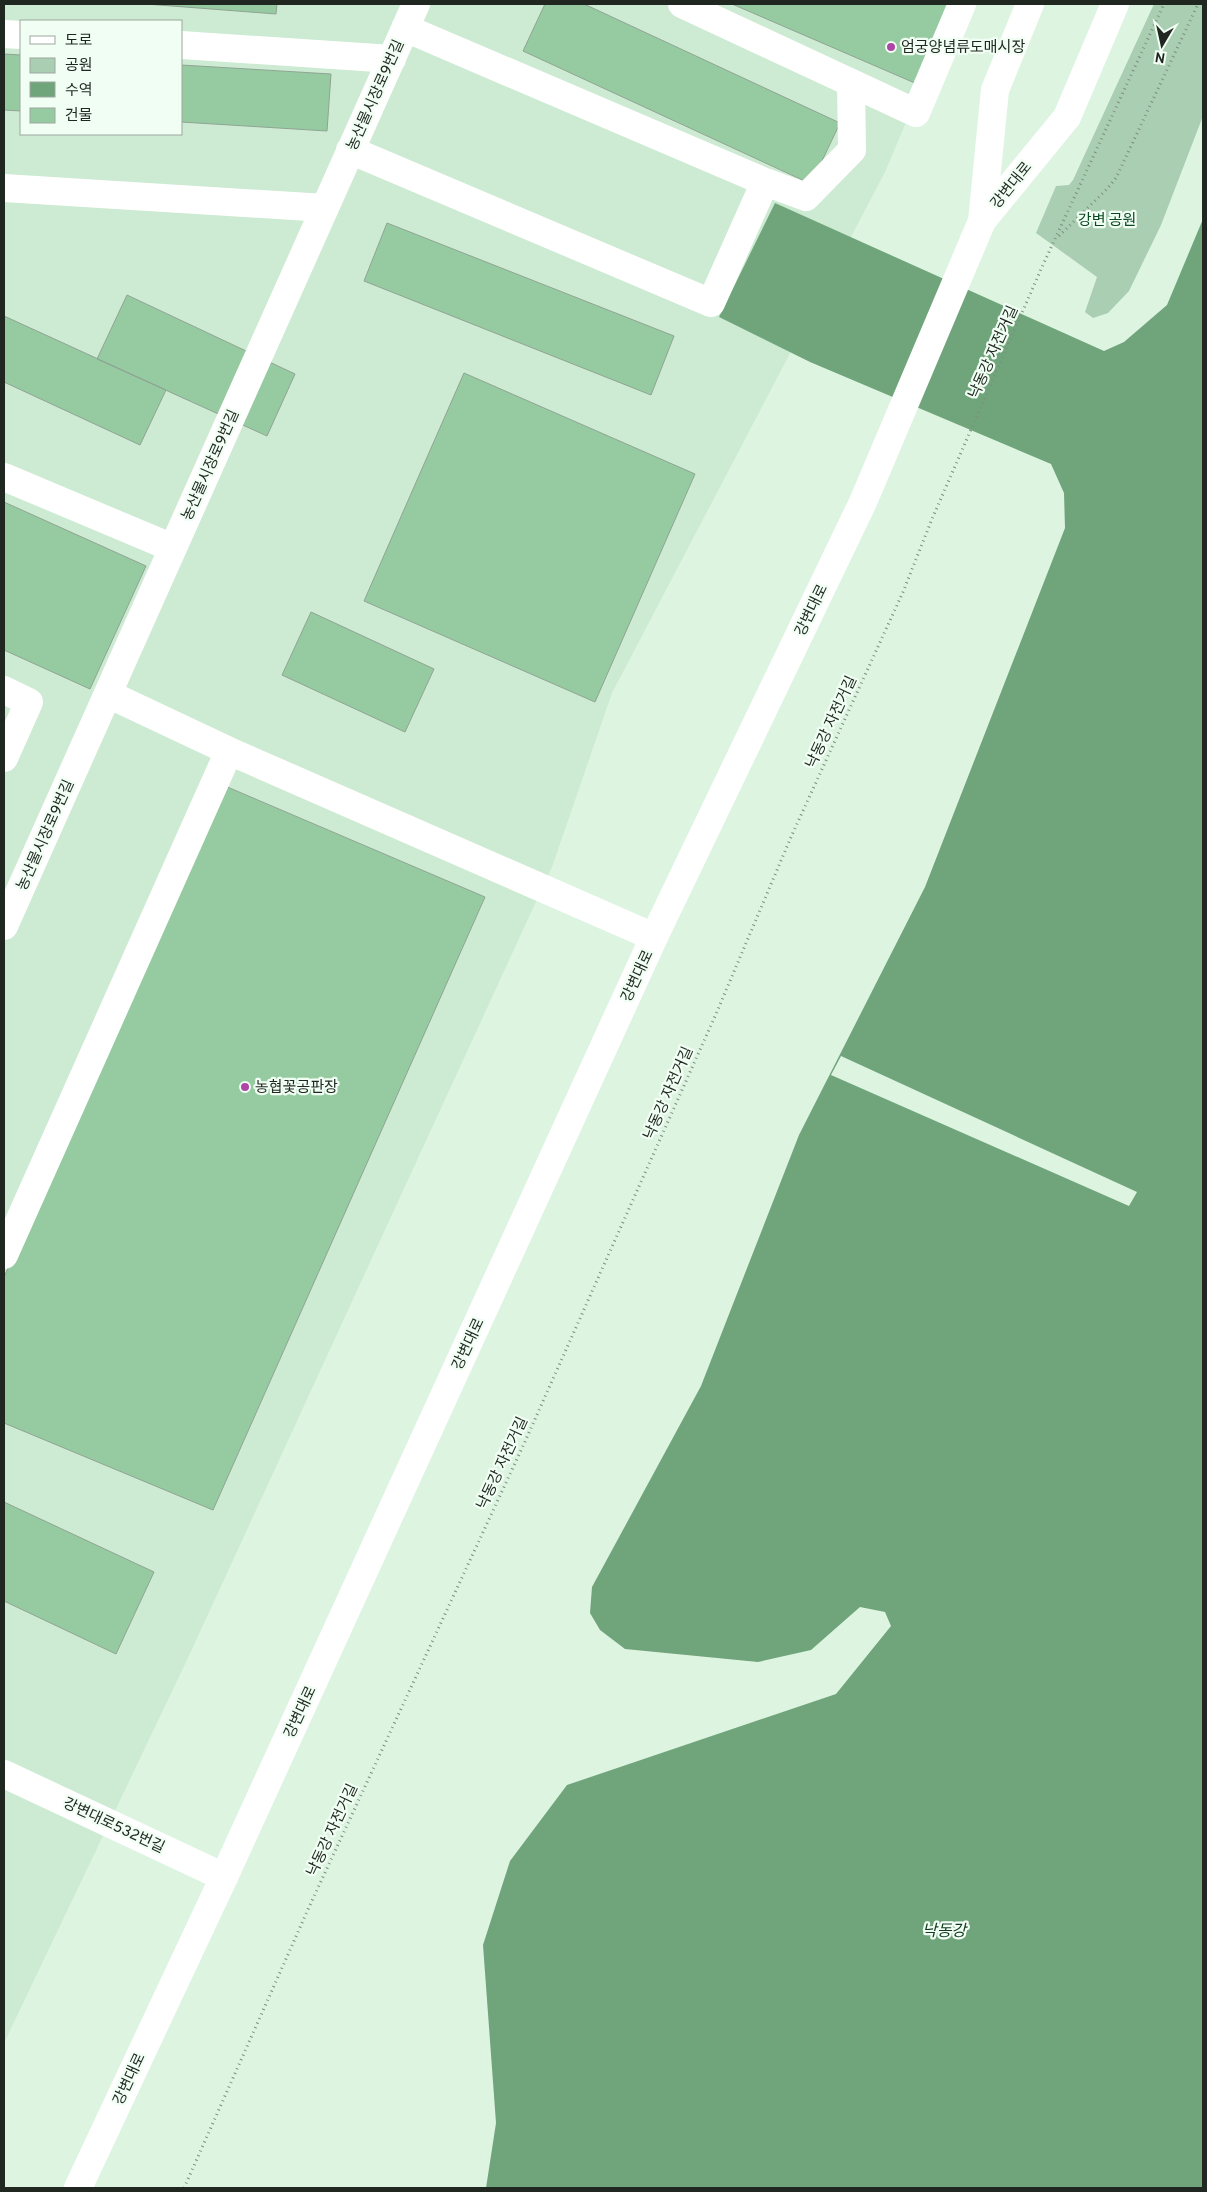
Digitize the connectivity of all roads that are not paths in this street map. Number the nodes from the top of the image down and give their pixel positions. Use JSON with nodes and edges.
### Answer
{"nodes":[{"id":1,"x":416,"y":4,"type":"edge"},
{"id":2,"x":682,"y":4,"type":"edge"},
{"id":3,"x":962,"y":4,"type":"edge"},
{"id":4,"x":1030,"y":4,"type":"edge"},
{"id":5,"x":1114,"y":4,"type":"edge"},
{"id":6,"x":405,"y":28,"type":"junction"},
{"id":7,"x":4,"y":34,"type":"edge"},
{"id":8,"x":20,"y":35,"type":"edge"},
{"id":9,"x":182,"y":45,"type":"edge"},
{"id":10,"x":392,"y":59,"type":"junction"},
{"id":11,"x":851,"y":82,"type":"junction"},
{"id":12,"x":350,"y":150,"type":"junction"},
{"id":13,"x":764,"y":182,"type":"junction"},
{"id":14,"x":4,"y":188,"type":"edge"},
{"id":15,"x":325,"y":208,"type":"junction"},
{"id":16,"x":982,"y":221,"type":"junction"},
{"id":17,"x":4,"y":477,"type":"edge"},
{"id":18,"x":173,"y":548,"type":"junction"},
{"id":19,"x":4,"y":690,"type":"edge"},
{"id":20,"x":108,"y":694,"type":"junction"},
{"id":21,"x":229,"y":751,"type":"junction"},
{"id":22,"x":4,"y":758,"type":"edge"},
{"id":23,"x":4,"y":926,"type":"edge"},
{"id":24,"x":654,"y":937,"type":"junction"},
{"id":25,"x":4,"y":1255,"type":"edge"},
{"id":26,"x":4,"y":1774,"type":"edge"},
{"id":27,"x":224,"y":1877,"type":"junction"},
{"id":28,"x":78,"y":2188,"type":"edge"}],
"edges":[{"from":1,"to":6,"type":"main road","name":"농산물시장로9번길"},
{"from":2,"to":11,"type":"main road"},
{"from":3,"to":11,"type":"main road"},
{"from":4,"to":16,"type":"main road","name":"강변대로"},
{"from":5,"to":16,"type":"main road","name":"강변대로"},
{"from":6,"to":10,"type":"main road","name":"농산물시장로9번길"},
{"from":6,"to":13,"type":"main road"},
{"from":7,"to":8,"type":"main road"},
{"from":9,"to":10,"type":"main road"},
{"from":10,"to":12,"type":"main road","name":"농산물시장로9번길"},
{"from":11,"to":13,"type":"main road"},
{"from":12,"to":13,"type":"main road"},
{"from":12,"to":15,"type":"main road","name":"농산물시장로9번길"},
{"from":14,"to":15,"type":"main road"},
{"from":15,"to":18,"type":"main road","name":"농산물시장로9번길"},
{"from":16,"to":24,"type":"main road","name":"강변대로"},
{"from":17,"to":18,"type":"main road"},
{"from":18,"to":20,"type":"main road","name":"농산물시장로9번길"},
{"from":19,"to":22,"type":"main road"},
{"from":20,"to":21,"type":"main road"},
{"from":20,"to":23,"type":"main road","name":"농산물시장로9번길"},
{"from":21,"to":24,"type":"main road"},
{"from":21,"to":25,"type":"main road"},
{"from":24,"to":27,"type":"main road","name":"강변대로"},
{"from":26,"to":27,"type":"main road","name":"강변대로532번길"},
{"from":27,"to":28,"type":"main road","name":"강변대로"}]}
